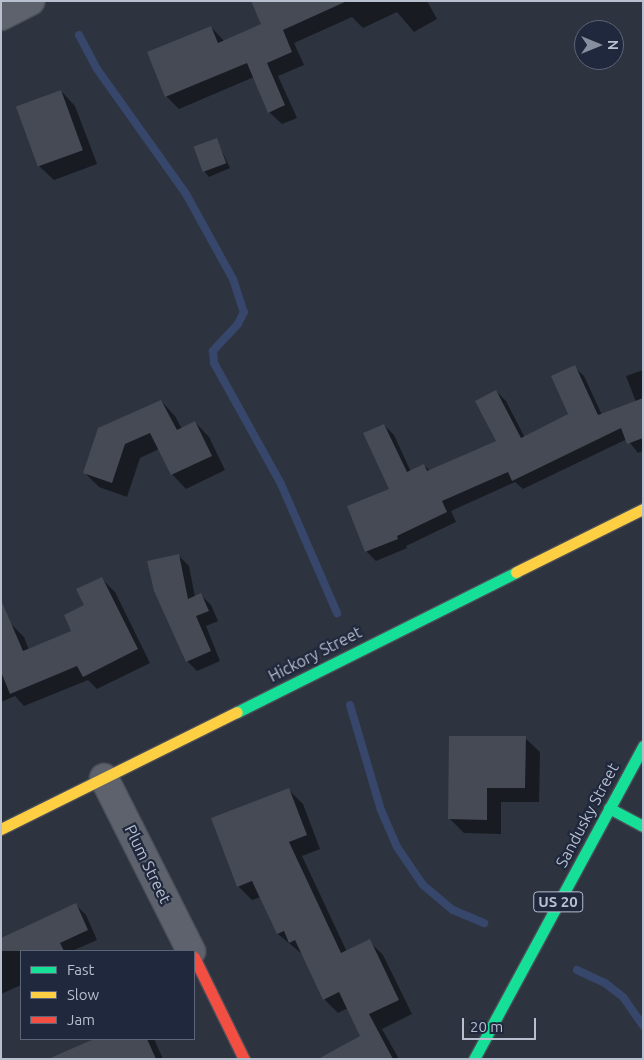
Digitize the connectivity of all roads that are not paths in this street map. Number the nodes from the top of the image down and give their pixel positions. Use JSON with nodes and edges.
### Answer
{"nodes":[{"id":1,"x":30,"y":1,"type":"edge"},
{"id":2,"x":1,"y":16,"type":"edge"},
{"id":3,"x":643,"y":509,"type":"edge"},
{"id":4,"x":643,"y":746,"type":"edge"},
{"id":5,"x":104,"y":778,"type":"junction"},
{"id":6,"x":609,"y":808,"type":"junction"},
{"id":7,"x":643,"y":826,"type":"edge"},
{"id":8,"x":1,"y":829,"type":"edge"},
{"id":9,"x":190,"y":950,"type":"edge"},
{"id":10,"x":195,"y":959,"type":"edge"},
{"id":11,"x":244,"y":1059,"type":"edge"},
{"id":12,"x":474,"y":1059,"type":"edge"}],
"edges":[{"from":1,"to":2,"type":"street"},
{"from":3,"to":5,"type":"street","name":"Hickory Street"},
{"from":4,"to":6,"type":"street","name":"Sandusky Street","number":"US 20"},
{"from":5,"to":8,"type":"street","name":"Hickory Street"},
{"from":5,"to":9,"type":"street","name":"Plum Street"},
{"from":6,"to":7,"type":"street"},
{"from":6,"to":12,"type":"street","name":"Sandusky Street","number":"US 20"},
{"from":10,"to":11,"type":"street"}]}
